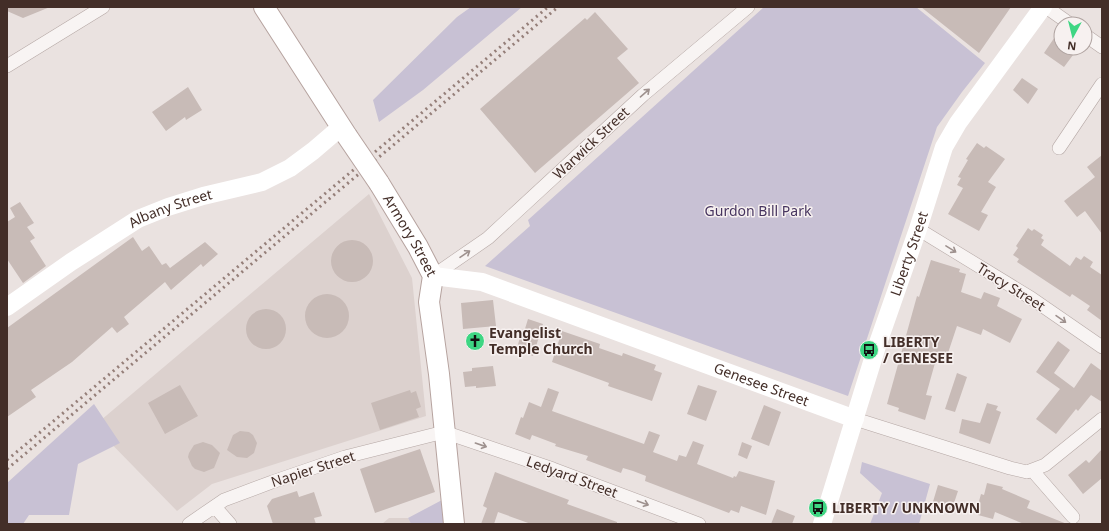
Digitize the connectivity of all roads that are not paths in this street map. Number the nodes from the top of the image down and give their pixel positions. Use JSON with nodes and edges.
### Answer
{"nodes":[{"id":1,"x":103,"y":7,"type":"edge"},
{"id":2,"x":264,"y":7,"type":"edge"},
{"id":3,"x":748,"y":7,"type":"edge"},
{"id":4,"x":1043,"y":7,"type":"edge"},
{"id":5,"x":1046,"y":7,"type":"edge"},
{"id":6,"x":1059,"y":16,"type":"edge"},
{"id":7,"x":1093,"y":41,"type":"edge"},
{"id":8,"x":1102,"y":47,"type":"edge"},
{"id":9,"x":7,"y":66,"type":"edge"},
{"id":10,"x":1102,"y":84,"type":"edge"},
{"id":11,"x":344,"y":131,"type":"junction"},
{"id":12,"x":1059,"y":148,"type":"dead end"},
{"id":13,"x":918,"y":229,"type":"junction"},
{"id":14,"x":432,"y":276,"type":"junction"},
{"id":15,"x":7,"y":307,"type":"edge"},
{"id":16,"x":1102,"y":348,"type":"edge"},
{"id":17,"x":855,"y":419,"type":"junction"},
{"id":18,"x":1102,"y":419,"type":"edge"},
{"id":19,"x":444,"y":432,"type":"junction"},
{"id":20,"x":1032,"y":470,"type":"junction"},
{"id":21,"x":215,"y":506,"type":"junction"},
{"id":22,"x":1073,"y":517,"type":"dead end"},
{"id":23,"x":189,"y":524,"type":"edge"},
{"id":24,"x":230,"y":524,"type":"edge"},
{"id":25,"x":454,"y":524,"type":"edge"},
{"id":26,"x":699,"y":524,"type":"edge"},
{"id":27,"x":822,"y":524,"type":"edge"}],
"edges":[{"from":1,"to":9,"type":"street"},
{"from":2,"to":11,"type":"main road","name":"Armory Street"},
{"from":14,"to":3,"type":"street","name":"Warwick Street","one_way":true},
{"from":4,"to":13,"type":"main road","name":"Liberty Street"},
{"from":5,"to":6,"type":"street"},
{"from":7,"to":8,"type":"street"},
{"from":10,"to":12,"type":"street"},
{"from":11,"to":14,"type":"main road","name":"Armory Street","bridge":true},
{"from":11,"to":15,"type":"main road","name":"Albany Street"},
{"from":13,"to":16,"type":"street","name":"Tracy Street","one_way":true},
{"from":13,"to":17,"type":"main road","name":"Liberty Street"},
{"from":14,"to":17,"type":"main road","name":"Genesee Street"},
{"from":14,"to":19,"type":"main road","name":"Armory Street"},
{"from":17,"to":20,"type":"street","name":"Genesee Street"},
{"from":17,"to":27,"type":"main road","name":"Liberty Street"},
{"from":18,"to":20,"type":"street"},
{"from":19,"to":21,"type":"street","name":"Napier Street"},
{"from":19,"to":25,"type":"main road","name":"Armory Street"},
{"from":19,"to":26,"type":"street","name":"Ledyard Street","one_way":true},
{"from":20,"to":22,"type":"street"},
{"from":21,"to":23,"type":"street","name":"Napier Street"},
{"from":21,"to":24,"type":"street"}]}
